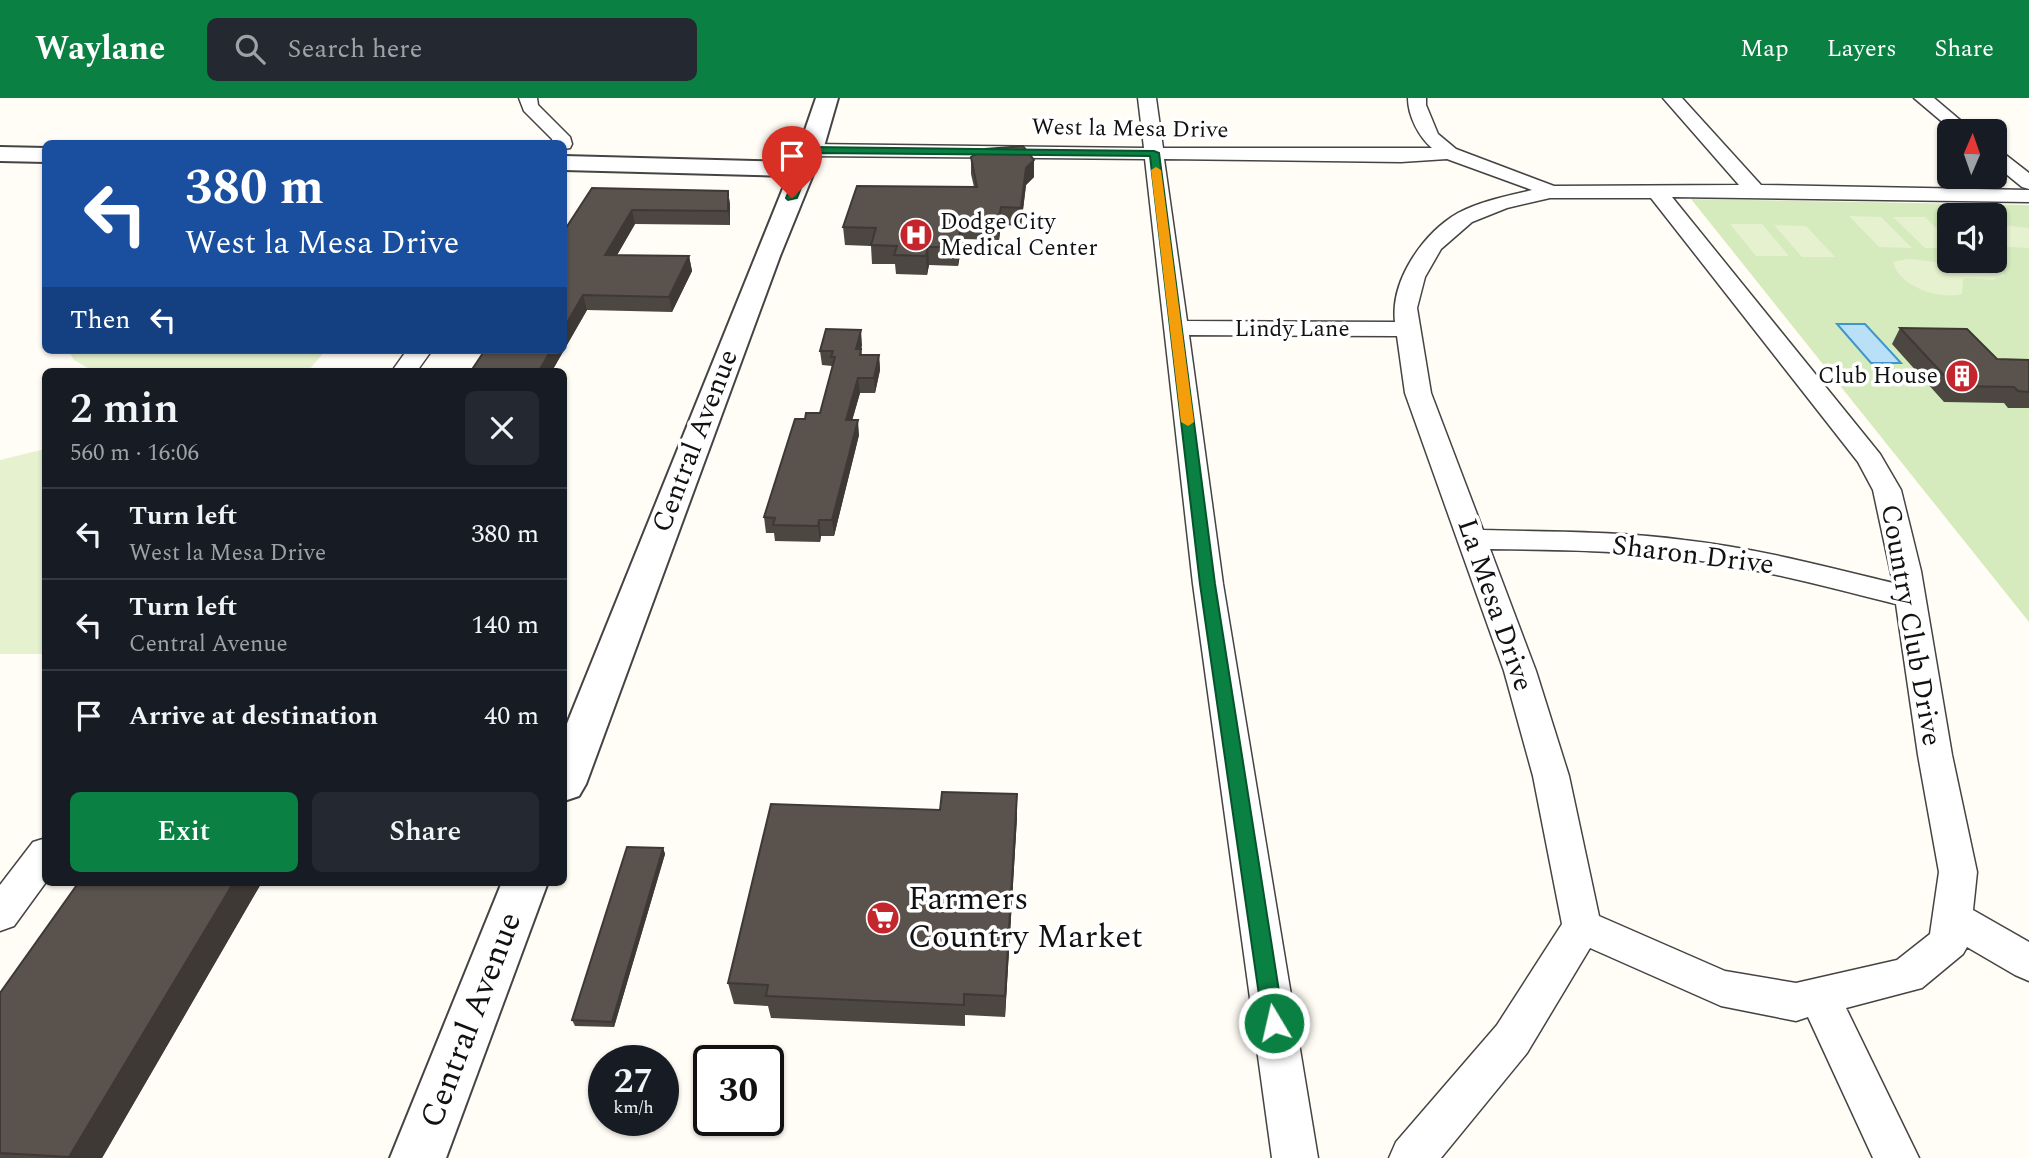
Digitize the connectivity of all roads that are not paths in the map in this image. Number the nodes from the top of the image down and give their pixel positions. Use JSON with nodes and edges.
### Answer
{"nodes":[{"id":1,"x":528,"y":98,"type":"edge"},
{"id":2,"x":827,"y":98,"type":"edge"},
{"id":3,"x":1147,"y":98,"type":"edge"},
{"id":4,"x":1417,"y":98,"type":"edge"},
{"id":5,"x":1672,"y":98,"type":"edge"},
{"id":6,"x":1923,"y":98,"type":"edge"},
{"id":7,"x":1949,"y":119,"type":"edge"},
{"id":8,"x":562,"y":140,"type":"edge"},
{"id":9,"x":1154,"y":153,"type":"junction"},
{"id":10,"x":1449,"y":153,"type":"junction"},
{"id":11,"x":0,"y":154,"type":"edge"},
{"id":12,"x":42,"y":155,"type":"edge"},
{"id":13,"x":807,"y":159,"type":"junction"},
{"id":14,"x":567,"y":163,"type":"edge"},
{"id":15,"x":2007,"y":166,"type":"edge"},
{"id":16,"x":2029,"y":183,"type":"edge"},
{"id":17,"x":1755,"y":191,"type":"junction"},
{"id":18,"x":1550,"y":192,"type":"junction"},
{"id":19,"x":1657,"y":192,"type":"junction"},
{"id":20,"x":2029,"y":196,"type":"edge"},
{"id":21,"x":1176,"y":328,"type":"junction"},
{"id":22,"x":1409,"y":329,"type":"junction"},
{"id":23,"x":417,"y":354,"type":"edge"},
{"id":24,"x":406,"y":368,"type":"edge"},
{"id":25,"x":1472,"y":540,"type":"junction"},
{"id":26,"x":1910,"y":597,"type":"junction"},
{"id":27,"x":573,"y":736,"type":"edge"},
{"id":28,"x":567,"y":768,"type":"edge"},
{"id":29,"x":42,"y":858,"type":"edge"},
{"id":30,"x":523,"y":886,"type":"edge"},
{"id":31,"x":0,"y":914,"type":"edge"},
{"id":32,"x":1952,"y":918,"type":"junction"},
{"id":33,"x":1583,"y":926,"type":"junction"},
{"id":34,"x":2029,"y":963,"type":"edge"},
{"id":35,"x":1819,"y":996,"type":"junction"},
{"id":36,"x":418,"y":1158,"type":"edge"},
{"id":37,"x":1295,"y":1158,"type":"edge"},
{"id":38,"x":1412,"y":1158,"type":"edge"},
{"id":39,"x":1896,"y":1158,"type":"edge"}],
"edges":[{"from":1,"to":8,"type":"street"},
{"from":2,"to":13,"type":"street","name":"Central Avenue"},
{"from":3,"to":9,"type":"street"},
{"from":4,"to":10,"type":"street"},
{"from":5,"to":17,"type":"street"},
{"from":6,"to":7,"type":"street"},
{"from":9,"to":10,"type":"street","name":"West la Mesa Drive"},
{"from":9,"to":13,"type":"street","name":"West la Mesa Drive"},
{"from":9,"to":21,"type":"street"},
{"from":10,"to":18,"type":"street"},
{"from":11,"to":12,"type":"street"},
{"from":13,"to":14,"type":"street"},
{"from":13,"to":27,"type":"street","name":"Central Avenue"},
{"from":15,"to":16,"type":"street"},
{"from":17,"to":19,"type":"street"},
{"from":17,"to":20,"type":"street"},
{"from":18,"to":19,"type":"street"},
{"from":18,"to":22,"type":"street","name":"La Mesa Drive"},
{"from":19,"to":26,"type":"street","name":"Country Club Drive"},
{"from":21,"to":22,"type":"street","name":"Lindy Lane"},
{"from":21,"to":37,"type":"street"},
{"from":22,"to":25,"type":"street","name":"La Mesa Drive"},
{"from":23,"to":24,"type":"street"},
{"from":25,"to":26,"type":"street","name":"Sharon Drive"},
{"from":25,"to":33,"type":"street","name":"La Mesa Drive"},
{"from":26,"to":32,"type":"street","name":"Country Club Drive"},
{"from":27,"to":28,"type":"street","name":"Central Avenue"},
{"from":29,"to":31,"type":"street"},
{"from":30,"to":36,"type":"street","name":"Central Avenue"},
{"from":32,"to":34,"type":"street"},
{"from":32,"to":35,"type":"street","name":"Country Club Drive"},
{"from":33,"to":35,"type":"street","name":"Country Club Drive"},
{"from":33,"to":38,"type":"street"},
{"from":35,"to":39,"type":"street"}]}
